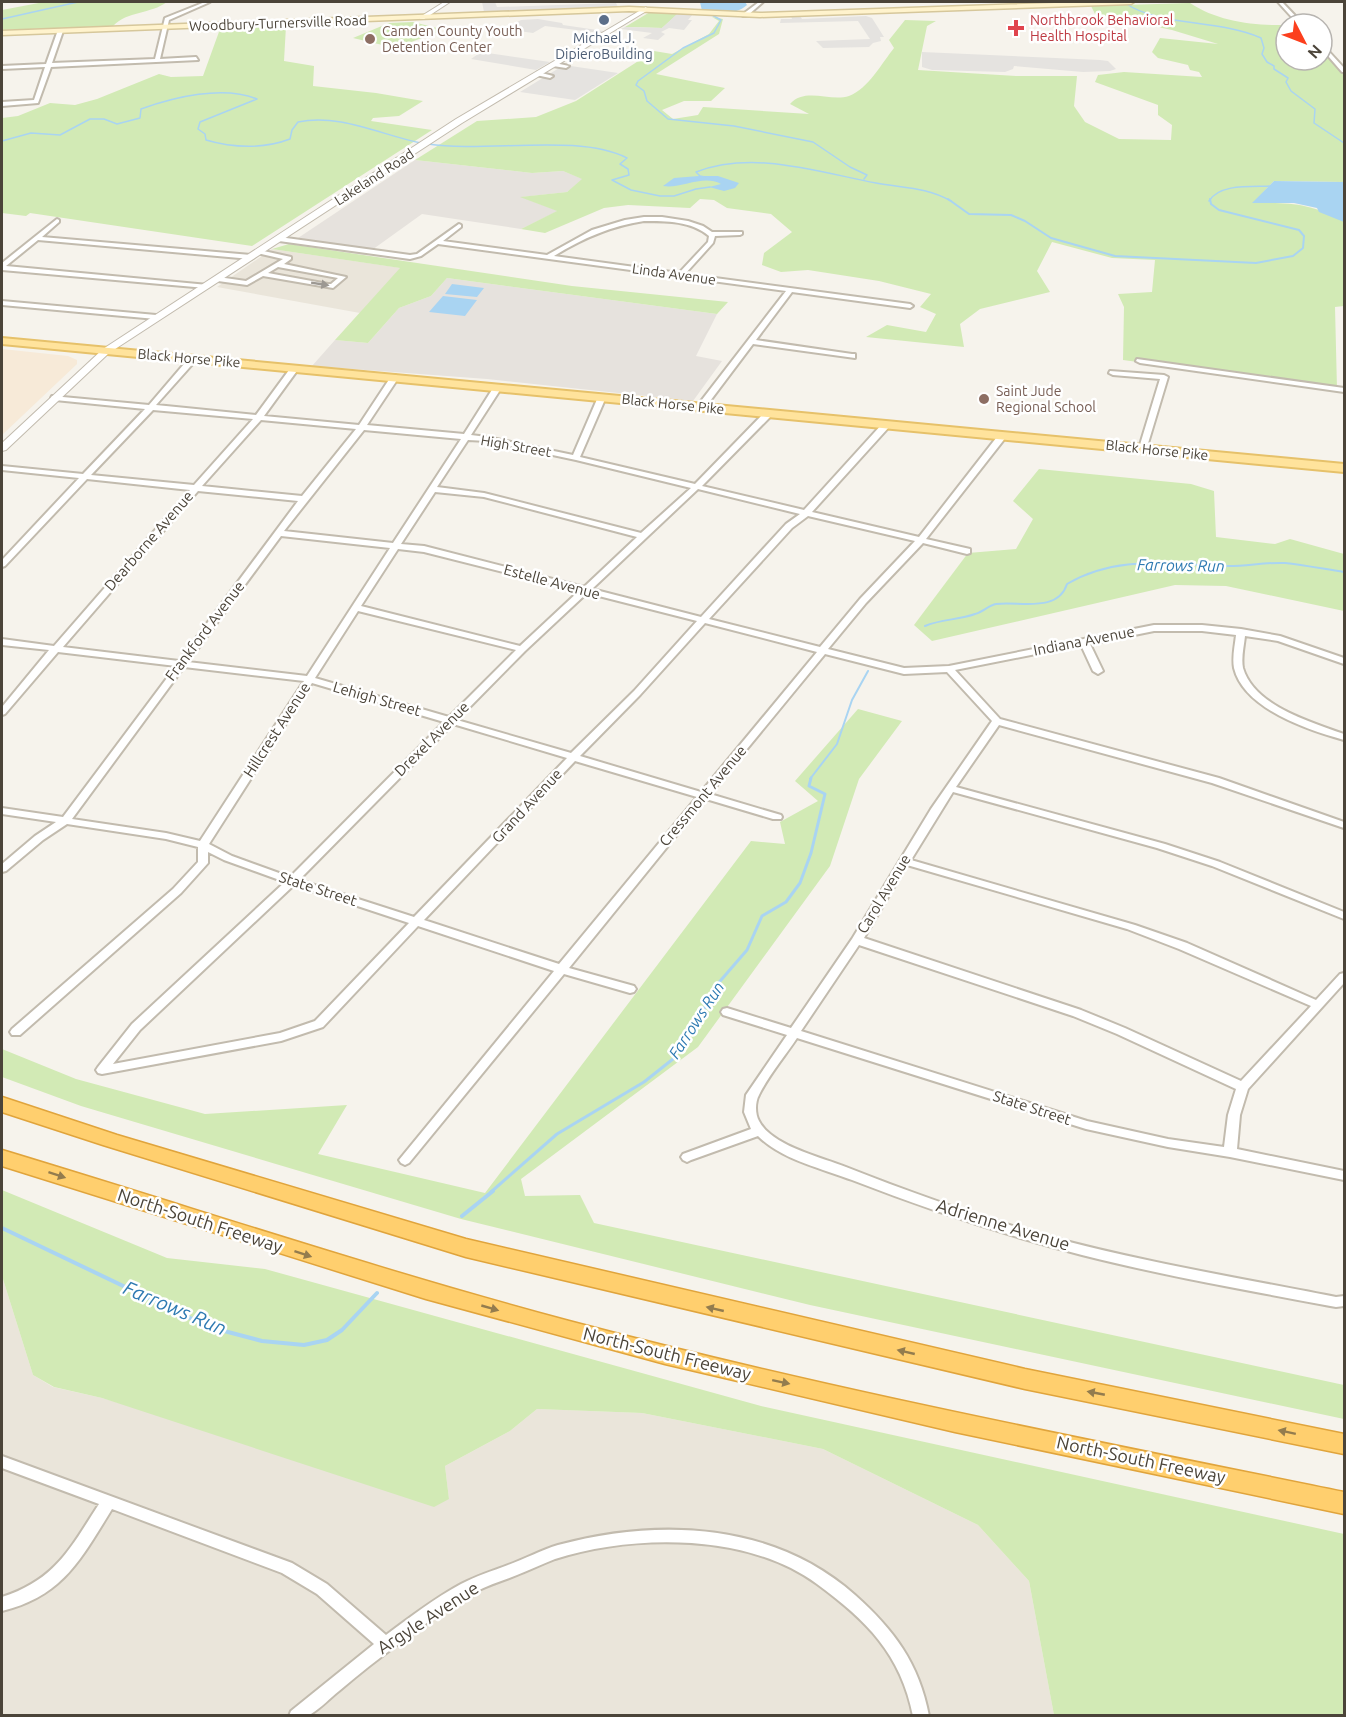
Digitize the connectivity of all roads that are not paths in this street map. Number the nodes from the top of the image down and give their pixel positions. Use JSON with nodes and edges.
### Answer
{"nodes":[{"id":1,"x":208,"y":2,"type":"edge"},
{"id":2,"x":447,"y":2,"type":"edge"},
{"id":3,"x":760,"y":2,"type":"edge"},
{"id":4,"x":1131,"y":2,"type":"edge"},
{"id":5,"x":646,"y":9,"type":"junction"},
{"id":6,"x":746,"y":15,"type":"junction"},
{"id":7,"x":422,"y":18,"type":"junction"},
{"id":8,"x":165,"y":27,"type":"junction"},
{"id":9,"x":60,"y":31,"type":"junction"},
{"id":10,"x":2,"y":33,"type":"edge"},
{"id":11,"x":196,"y":59,"type":"dead end"},
{"id":12,"x":1334,"y":60,"type":"edge"},
{"id":13,"x":157,"y":61,"type":"junction"},
{"id":14,"x":555,"y":64,"type":"junction"},
{"id":15,"x":47,"y":65,"type":"junction"},
{"id":16,"x":566,"y":66,"type":"dead end"},
{"id":17,"x":2,"y":67,"type":"edge"},
{"id":18,"x":1344,"y":71,"type":"edge"},
{"id":19,"x":538,"y":74,"type":"junction"},
{"id":20,"x":550,"y":76,"type":"dead end"},
{"id":21,"x":2,"y":104,"type":"edge"},
{"id":22,"x":57,"y":221,"type":"dead end"},
{"id":23,"x":459,"y":226,"type":"dead end"},
{"id":24,"x":740,"y":233,"type":"dead end"},
{"id":25,"x":710,"y":234,"type":"junction"},
{"id":26,"x":36,"y":238,"type":"junction"},
{"id":27,"x":279,"y":239,"type":"junction"},
{"id":28,"x":438,"y":242,"type":"junction"},
{"id":29,"x":255,"y":255,"type":"junction"},
{"id":30,"x":548,"y":257,"type":"junction"},
{"id":31,"x":278,"y":265,"type":"junction"},
{"id":32,"x":2,"y":267,"type":"edge"},
{"id":33,"x":263,"y":274,"type":"junction"},
{"id":34,"x":680,"y":275,"type":"junction"},
{"id":35,"x":218,"y":279,"type":"junction"},
{"id":36,"x":206,"y":286,"type":"junction"},
{"id":37,"x":790,"y":290,"type":"junction"},
{"id":38,"x":2,"y":303,"type":"edge"},
{"id":39,"x":910,"y":306,"type":"dead end"},
{"id":40,"x":156,"y":317,"type":"junction"},
{"id":41,"x":2,"y":341,"type":"edge"},
{"id":42,"x":750,"y":341,"type":"junction"},
{"id":43,"x":106,"y":351,"type":"junction"},
{"id":44,"x":852,"y":356,"type":"dead end"},
{"id":45,"x":193,"y":359,"type":"junction"},
{"id":46,"x":1140,"y":361,"type":"dead end"},
{"id":47,"x":295,"y":368,"type":"junction"},
{"id":48,"x":1113,"y":373,"type":"dead end"},
{"id":49,"x":395,"y":377,"type":"junction"},
{"id":50,"x":498,"y":387,"type":"junction"},
{"id":51,"x":1344,"y":390,"type":"edge"},
{"id":52,"x":602,"y":397,"type":"junction"},
{"id":53,"x":56,"y":398,"type":"junction"},
{"id":54,"x":151,"y":407,"type":"junction"},
{"id":55,"x":701,"y":407,"type":"junction"},
{"id":56,"x":768,"y":414,"type":"junction"},
{"id":57,"x":258,"y":418,"type":"junction"},
{"id":58,"x":886,"y":425,"type":"junction"},
{"id":59,"x":361,"y":428,"type":"junction"},
{"id":60,"x":1003,"y":435,"type":"junction"},
{"id":61,"x":465,"y":437,"type":"junction"},
{"id":62,"x":2,"y":448,"type":"edge"},
{"id":63,"x":1143,"y":448,"type":"junction"},
{"id":64,"x":576,"y":458,"type":"junction"},
{"id":65,"x":2,"y":468,"type":"edge"},
{"id":66,"x":1344,"y":468,"type":"edge"},
{"id":67,"x":84,"y":477,"type":"junction"},
{"id":68,"x":697,"y":486,"type":"junction"},
{"id":69,"x":194,"y":489,"type":"junction"},
{"id":70,"x":432,"y":489,"type":"junction"},
{"id":71,"x":304,"y":499,"type":"junction"},
{"id":72,"x":807,"y":512,"type":"junction"},
{"id":73,"x":278,"y":533,"type":"junction"},
{"id":74,"x":642,"y":536,"type":"junction"},
{"id":75,"x":921,"y":540,"type":"junction"},
{"id":76,"x":398,"y":545,"type":"junction"},
{"id":77,"x":967,"y":550,"type":"dead end"},
{"id":78,"x":2,"y":564,"type":"edge"},
{"id":79,"x":585,"y":590,"type":"junction"},
{"id":80,"x":355,"y":607,"type":"junction"},
{"id":81,"x":703,"y":621,"type":"junction"},
{"id":82,"x":1241,"y":632,"type":"junction"},
{"id":83,"x":1084,"y":641,"type":"junction"},
{"id":84,"x":2,"y":642,"type":"edge"},
{"id":85,"x":56,"y":649,"type":"junction"},
{"id":86,"x":522,"y":650,"type":"junction"},
{"id":87,"x":822,"y":652,"type":"junction"},
{"id":88,"x":1344,"y":661,"type":"edge"},
{"id":89,"x":181,"y":663,"type":"junction"},
{"id":90,"x":949,"y":669,"type":"junction"},
{"id":91,"x":1098,"y":671,"type":"dead end"},
{"id":92,"x":309,"y":680,"type":"junction"},
{"id":93,"x":2,"y":712,"type":"edge"},
{"id":94,"x":450,"y":720,"type":"junction"},
{"id":95,"x":998,"y":721,"type":"junction"},
{"id":96,"x":1344,"y":737,"type":"edge"},
{"id":97,"x":573,"y":757,"type":"junction"},
{"id":98,"x":950,"y":788,"type":"junction"},
{"id":99,"x":703,"y":795,"type":"junction"},
{"id":100,"x":2,"y":812,"type":"edge"},
{"id":101,"x":777,"y":817,"type":"dead end"},
{"id":102,"x":66,"y":820,"type":"junction"},
{"id":103,"x":1344,"y":825,"type":"edge"},
{"id":104,"x":203,"y":845,"type":"junction"},
{"id":105,"x":904,"y":861,"type":"junction"},
{"id":106,"x":2,"y":869,"type":"edge"},
{"id":107,"x":292,"y":881,"type":"junction"},
{"id":108,"x":1344,"y":916,"type":"edge"},
{"id":109,"x":419,"y":921,"type":"junction"},
{"id":110,"x":857,"y":940,"type":"junction"},
{"id":111,"x":561,"y":969,"type":"junction"},
{"id":112,"x":1344,"y":977,"type":"edge"},
{"id":113,"x":630,"y":989,"type":"dead end"},
{"id":114,"x":1318,"y":1005,"type":"junction"},
{"id":115,"x":727,"y":1012,"type":"dead end"},
{"id":116,"x":16,"y":1032,"type":"dead end"},
{"id":117,"x":793,"y":1034,"type":"junction"},
{"id":118,"x":102,"y":1070,"type":"joint"},
{"id":119,"x":1243,"y":1088,"type":"junction"},
{"id":120,"x":2,"y":1104,"type":"edge"},
{"id":121,"x":759,"y":1131,"type":"junction"},
{"id":122,"x":1230,"y":1152,"type":"junction"},
{"id":123,"x":687,"y":1157,"type":"dead end"},
{"id":124,"x":2,"y":1158,"type":"edge"},
{"id":125,"x":405,"y":1160,"type":"dead end"},
{"id":126,"x":1344,"y":1176,"type":"edge"},
{"id":127,"x":1344,"y":1300,"type":"edge"},
{"id":128,"x":1344,"y":1444,"type":"edge"},
{"id":129,"x":2,"y":1462,"type":"edge"},
{"id":130,"x":109,"y":1501,"type":"junction"},
{"id":131,"x":1344,"y":1503,"type":"edge"},
{"id":132,"x":2,"y":1604,"type":"edge"},
{"id":133,"x":384,"y":1643,"type":"junction"},
{"id":134,"x":297,"y":1716,"type":"edge"},
{"id":135,"x":921,"y":1716,"type":"edge"}],
"edges":[{"from":1,"to":8,"type":"street"},
{"from":2,"to":7,"type":"street"},
{"from":3,"to":6,"type":"street"},
{"from":4,"to":6,"type":"main road","name":"Woodbury-Turnersville Road"},
{"from":5,"to":6,"type":"main road","name":"Woodbury-Turnersville Road"},
{"from":5,"to":7,"type":"main road","name":"Woodbury-Turnersville Road"},
{"from":5,"to":14,"type":"street","name":"Lakeland Road"},
{"from":7,"to":8,"type":"main road","name":"Woodbury-Turnersville Road"},
{"from":8,"to":9,"type":"main road","name":"Woodbury-Turnersville Road"},
{"from":8,"to":13,"type":"street"},
{"from":9,"to":10,"type":"main road","name":"Woodbury-Turnersville Road"},
{"from":9,"to":15,"type":"street"},
{"from":11,"to":13,"type":"street"},
{"from":12,"to":18,"type":"street"},
{"from":13,"to":15,"type":"street"},
{"from":14,"to":16,"type":"street"},
{"from":14,"to":19,"type":"street","name":"Lakeland Road"},
{"from":15,"to":17,"type":"street"},
{"from":15,"to":21,"type":"street"},
{"from":19,"to":20,"type":"street"},
{"from":19,"to":27,"type":"street","name":"Lakeland Road"},
{"from":22,"to":26,"type":"street"},
{"from":23,"to":28,"type":"street"},
{"from":24,"to":25,"type":"street"},
{"from":25,"to":30,"type":"street"},
{"from":25,"to":34,"type":"street"},
{"from":26,"to":29,"type":"street"},
{"from":26,"to":32,"type":"street"},
{"from":27,"to":28,"type":"street"},
{"from":27,"to":29,"type":"street","name":"Lakeland Road"},
{"from":28,"to":30,"type":"street","name":"Linda Avenue"},
{"from":29,"to":31,"type":"street"},
{"from":29,"to":35,"type":"street","name":"Lakeland Road"},
{"from":30,"to":34,"type":"street","name":"Linda Avenue"},
{"from":31,"to":33,"type":"street"},
{"from":33,"to":31,"type":"street","one_way":true},
{"from":32,"to":36,"type":"street"},
{"from":33,"to":35,"type":"street"},
{"from":34,"to":37,"type":"street","name":"Linda Avenue"},
{"from":35,"to":36,"type":"street","name":"Lakeland Road"},
{"from":36,"to":40,"type":"street","name":"Lakeland Road"},
{"from":37,"to":39,"type":"street","name":"Linda Avenue"},
{"from":37,"to":42,"type":"street"},
{"from":38,"to":40,"type":"street"},
{"from":40,"to":43,"type":"street","name":"Lakeland Road"},
{"from":41,"to":43,"type":"main road","name":"Black Horse Pike"},
{"from":42,"to":44,"type":"street"},
{"from":42,"to":55,"type":"street"},
{"from":43,"to":45,"type":"main road","name":"Black Horse Pike"},
{"from":43,"to":53,"type":"street","name":"Lakeland Road"},
{"from":45,"to":47,"type":"main road","name":"Black Horse Pike"},
{"from":45,"to":54,"type":"street"},
{"from":46,"to":51,"type":"street"},
{"from":47,"to":49,"type":"main road","name":"Black Horse Pike"},
{"from":47,"to":57,"type":"street","name":"Dearborne Avenue"},
{"from":48,"to":63,"type":"street"},
{"from":49,"to":50,"type":"main road","name":"Black Horse Pike"},
{"from":49,"to":59,"type":"street","name":"Frankford Avenue"},
{"from":50,"to":52,"type":"main road","name":"Black Horse Pike"},
{"from":50,"to":61,"type":"street","name":"Hillcrest Avenue"},
{"from":52,"to":55,"type":"main road","name":"Black Horse Pike"},
{"from":52,"to":64,"type":"street"},
{"from":53,"to":54,"type":"street","name":"High Street"},
{"from":53,"to":62,"type":"street","name":"Lakeland Road"},
{"from":54,"to":57,"type":"street","name":"High Street"},
{"from":54,"to":67,"type":"street"},
{"from":55,"to":56,"type":"main road","name":"Black Horse Pike"},
{"from":56,"to":58,"type":"main road","name":"Black Horse Pike"},
{"from":56,"to":68,"type":"street","name":"Drexel Avenue"},
{"from":57,"to":59,"type":"street","name":"High Street"},
{"from":57,"to":69,"type":"street","name":"Dearborne Avenue"},
{"from":58,"to":60,"type":"main road","name":"Black Horse Pike"},
{"from":58,"to":72,"type":"street","name":"Grand Avenue"},
{"from":59,"to":61,"type":"street","name":"High Street"},
{"from":59,"to":71,"type":"street","name":"Frankford Avenue"},
{"from":60,"to":63,"type":"main road","name":"Black Horse Pike"},
{"from":60,"to":75,"type":"street","name":"Cressmont Avenue"},
{"from":61,"to":64,"type":"street","name":"High Street"},
{"from":61,"to":70,"type":"street","name":"Hillcrest Avenue"},
{"from":63,"to":66,"type":"main road","name":"Black Horse Pike"},
{"from":64,"to":68,"type":"street","name":"High Street"},
{"from":65,"to":67,"type":"street"},
{"from":67,"to":69,"type":"street"},
{"from":67,"to":78,"type":"street"},
{"from":68,"to":72,"type":"street","name":"High Street"},
{"from":68,"to":74,"type":"street","name":"Drexel Avenue"},
{"from":69,"to":71,"type":"street"},
{"from":69,"to":85,"type":"street","name":"Dearborne Avenue"},
{"from":70,"to":74,"type":"street"},
{"from":70,"to":76,"type":"street","name":"Hillcrest Avenue"},
{"from":71,"to":73,"type":"street","name":"Frankford Avenue"},
{"from":72,"to":75,"type":"street","name":"High Street"},
{"from":72,"to":81,"type":"street","name":"Grand Avenue"},
{"from":73,"to":76,"type":"street","name":"Estelle Avenue"},
{"from":73,"to":89,"type":"street","name":"Frankford Avenue"},
{"from":74,"to":79,"type":"street","name":"Drexel Avenue"},
{"from":75,"to":77,"type":"street","name":"High Street"},
{"from":75,"to":87,"type":"street","name":"Cressmont Avenue"},
{"from":76,"to":79,"type":"street","name":"Estelle Avenue"},
{"from":76,"to":80,"type":"street","name":"Hillcrest Avenue"},
{"from":79,"to":81,"type":"street","name":"Estelle Avenue"},
{"from":79,"to":86,"type":"street","name":"Drexel Avenue"},
{"from":80,"to":86,"type":"street"},
{"from":80,"to":92,"type":"street","name":"Hillcrest Avenue"},
{"from":81,"to":87,"type":"street","name":"Estelle Avenue"},
{"from":81,"to":97,"type":"street","name":"Grand Avenue"},
{"from":82,"to":83,"type":"street","name":"Indiana Avenue"},
{"from":82,"to":88,"type":"street","name":"Indiana Avenue"},
{"from":82,"to":96,"type":"street"},
{"from":83,"to":90,"type":"street","name":"Indiana Avenue"},
{"from":83,"to":91,"type":"street"},
{"from":84,"to":85,"type":"street","name":"Lehigh Street"},
{"from":85,"to":89,"type":"street","name":"Lehigh Street"},
{"from":85,"to":93,"type":"street","name":"Dearborne Avenue"},
{"from":86,"to":94,"type":"street","name":"Drexel Avenue"},
{"from":87,"to":90,"type":"street","name":"Indiana Avenue"},
{"from":87,"to":99,"type":"street","name":"Cressmont Avenue"},
{"from":89,"to":92,"type":"street","name":"Lehigh Street"},
{"from":89,"to":102,"type":"street","name":"Frankford Avenue"},
{"from":90,"to":95,"type":"street"},
{"from":92,"to":94,"type":"street","name":"Lehigh Street"},
{"from":92,"to":104,"type":"street","name":"Hillcrest Avenue"},
{"from":94,"to":97,"type":"street","name":"Lehigh Street"},
{"from":94,"to":107,"type":"street","name":"Drexel Avenue"},
{"from":95,"to":98,"type":"street","name":"Carol Avenue"},
{"from":95,"to":103,"type":"street"},
{"from":97,"to":99,"type":"street","name":"Lehigh Street"},
{"from":97,"to":109,"type":"street","name":"Grand Avenue"},
{"from":98,"to":105,"type":"street","name":"Carol Avenue"},
{"from":98,"to":108,"type":"street"},
{"from":99,"to":101,"type":"street","name":"Lehigh Street"},
{"from":99,"to":111,"type":"street","name":"Cressmont Avenue"},
{"from":100,"to":102,"type":"street","name":"State Street"},
{"from":102,"to":104,"type":"street","name":"State Street"},
{"from":102,"to":106,"type":"street","name":"Frankford Avenue"},
{"from":104,"to":107,"type":"street","name":"State Street"},
{"from":104,"to":116,"type":"street","name":"Hillcrest Avenue"},
{"from":105,"to":110,"type":"street","name":"Carol Avenue"},
{"from":105,"to":114,"type":"street"},
{"from":107,"to":109,"type":"street","name":"State Street"},
{"from":107,"to":118,"type":"street","name":"Drexel Avenue"},
{"from":109,"to":111,"type":"street","name":"State Street"},
{"from":109,"to":118,"type":"street","name":"Grand Avenue"},
{"from":110,"to":117,"type":"street","name":"Carol Avenue"},
{"from":110,"to":119,"type":"street"},
{"from":111,"to":113,"type":"street","name":"State Street"},
{"from":111,"to":125,"type":"street","name":"Cressmont Avenue"},
{"from":112,"to":114,"type":"street"},
{"from":114,"to":119,"type":"street"},
{"from":115,"to":117,"type":"street","name":"State Street"},
{"from":117,"to":121,"type":"street","name":"Carol Avenue"},
{"from":117,"to":122,"type":"street","name":"State Street"},
{"from":119,"to":122,"type":"street"},
{"from":128,"to":120,"type":"highway","one_way":true},
{"from":121,"to":123,"type":"street"},
{"from":121,"to":127,"type":"street","name":"Adrienne Avenue"},
{"from":122,"to":126,"type":"street","name":"State Street"},
{"from":124,"to":131,"type":"highway","name":"North-South Freeway","one_way":true},
{"from":129,"to":130,"type":"street"},
{"from":130,"to":132,"type":"street"},
{"from":130,"to":133,"type":"street"},
{"from":133,"to":134,"type":"street","name":"Argyle Avenue"},
{"from":133,"to":135,"type":"street","name":"Argyle Avenue"}]}
